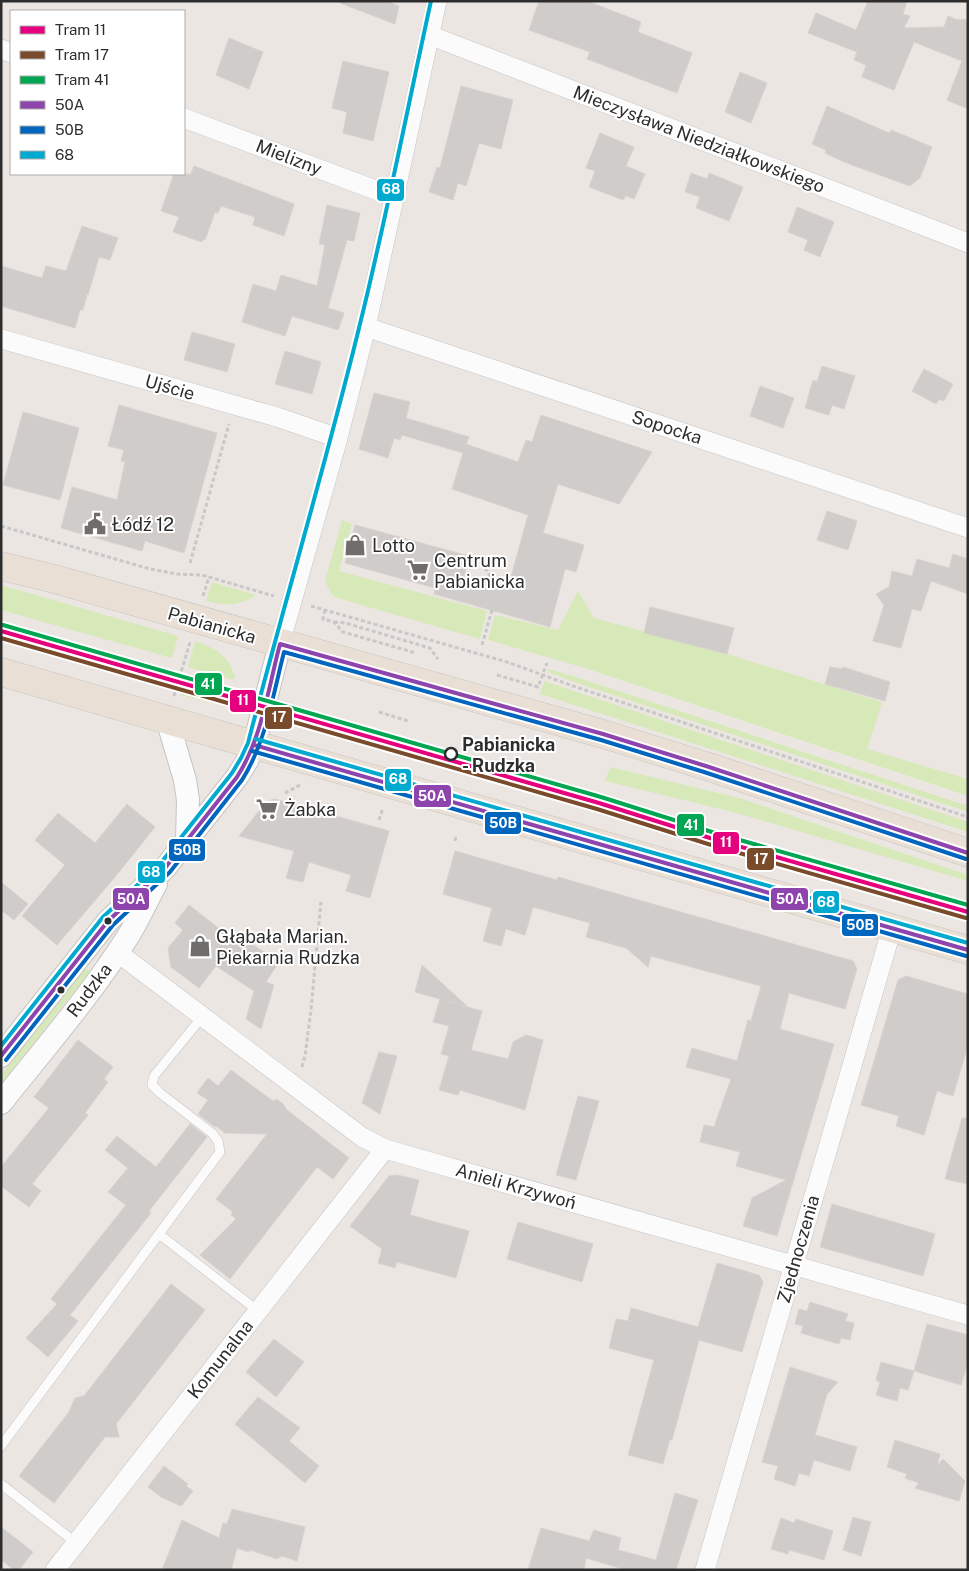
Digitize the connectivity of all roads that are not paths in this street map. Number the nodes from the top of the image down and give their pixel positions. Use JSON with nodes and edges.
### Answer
{"nodes":[{"id":1,"x":437,"y":1,"type":"edge"},
{"id":2,"x":430,"y":36,"type":"junction"},
{"id":3,"x":185,"y":118,"type":"edge"},
{"id":4,"x":394,"y":197,"type":"junction"},
{"id":5,"x":968,"y":243,"type":"edge"},
{"id":6,"x":366,"y":327,"type":"junction"},
{"id":7,"x":1,"y":339,"type":"edge"},
{"id":8,"x":338,"y":438,"type":"junction"},
{"id":9,"x":968,"y":528,"type":"edge"},
{"id":10,"x":1,"y":566,"type":"edge"},
{"id":11,"x":280,"y":644,"type":"junction"},
{"id":12,"x":1,"y":672,"type":"edge"},
{"id":13,"x":167,"y":719,"type":"junction"},
{"id":14,"x":254,"y":745,"type":"junction"},
{"id":15,"x":187,"y":841,"type":"junction"},
{"id":16,"x":968,"y":853,"type":"edge"},
{"id":17,"x":165,"y":868,"type":"junction"},
{"id":18,"x":892,"y":928,"type":"junction"},
{"id":19,"x":968,"y":950,"type":"edge"},
{"id":20,"x":118,"y":952,"type":"junction"},
{"id":21,"x":202,"y":1016,"type":"junction"},
{"id":22,"x":1,"y":1056,"type":"edge"},
{"id":23,"x":1,"y":1103,"type":"edge"},
{"id":24,"x":385,"y":1148,"type":"junction"},
{"id":25,"x":159,"y":1234,"type":"junction"},
{"id":26,"x":793,"y":1266,"type":"junction"},
{"id":27,"x":258,"y":1311,"type":"junction"},
{"id":28,"x":968,"y":1315,"type":"edge"},
{"id":29,"x":1,"y":1446,"type":"edge"},
{"id":30,"x":1,"y":1484,"type":"edge"},
{"id":31,"x":76,"y":1543,"type":"junction"},
{"id":32,"x":57,"y":1569,"type":"edge"},
{"id":33,"x":710,"y":1569,"type":"edge"}],
"edges":[{"from":1,"to":2,"type":"street"},
{"from":2,"to":4,"type":"street"},
{"from":2,"to":5,"type":"street","name":"Mieczysława Niedziałkowskiego"},
{"from":3,"to":4,"type":"street","name":"Mielizny"},
{"from":4,"to":6,"type":"street"},
{"from":6,"to":8,"type":"street"},
{"from":6,"to":9,"type":"street","name":"Sopocka"},
{"from":7,"to":8,"type":"street","name":"Ujście"},
{"from":8,"to":11,"type":"street"},
{"from":10,"to":11,"type":"main road","name":"Pabianicka"},
{"from":11,"to":14,"type":"street","name":"Rudzka"},
{"from":11,"to":16,"type":"main road","name":"Pabianicka"},
{"from":12,"to":13,"type":"main road"},
{"from":13,"to":14,"type":"main road"},
{"from":13,"to":15,"type":"street"},
{"from":14,"to":15,"type":"street","name":"Rudzka"},
{"from":14,"to":18,"type":"main road"},
{"from":15,"to":17,"type":"street","name":"Rudzka"},
{"from":17,"to":20,"type":"street","name":"Rudzka"},
{"from":17,"to":22,"type":"street","name":"Rudzka"},
{"from":18,"to":19,"type":"main road"},
{"from":18,"to":26,"type":"street","name":"Zjednoczenia"},
{"from":20,"to":21,"type":"street","name":"Anieli Krzywoń"},
{"from":20,"to":23,"type":"street","name":"Rudzka"},
{"from":21,"to":24,"type":"street","name":"Anieli Krzywoń"},
{"from":21,"to":25,"type":"lane"},
{"from":24,"to":26,"type":"street","name":"Anieli Krzywoń"},
{"from":24,"to":27,"type":"street","name":"Komunalna"},
{"from":25,"to":27,"type":"lane"},
{"from":25,"to":29,"type":"lane"},
{"from":26,"to":28,"type":"street","name":"Anieli Krzywoń"},
{"from":26,"to":33,"type":"street","name":"Zjednoczenia"},
{"from":27,"to":31,"type":"street","name":"Komunalna"},
{"from":30,"to":31,"type":"lane"},
{"from":31,"to":32,"type":"street","name":"Komunalna"}]}
